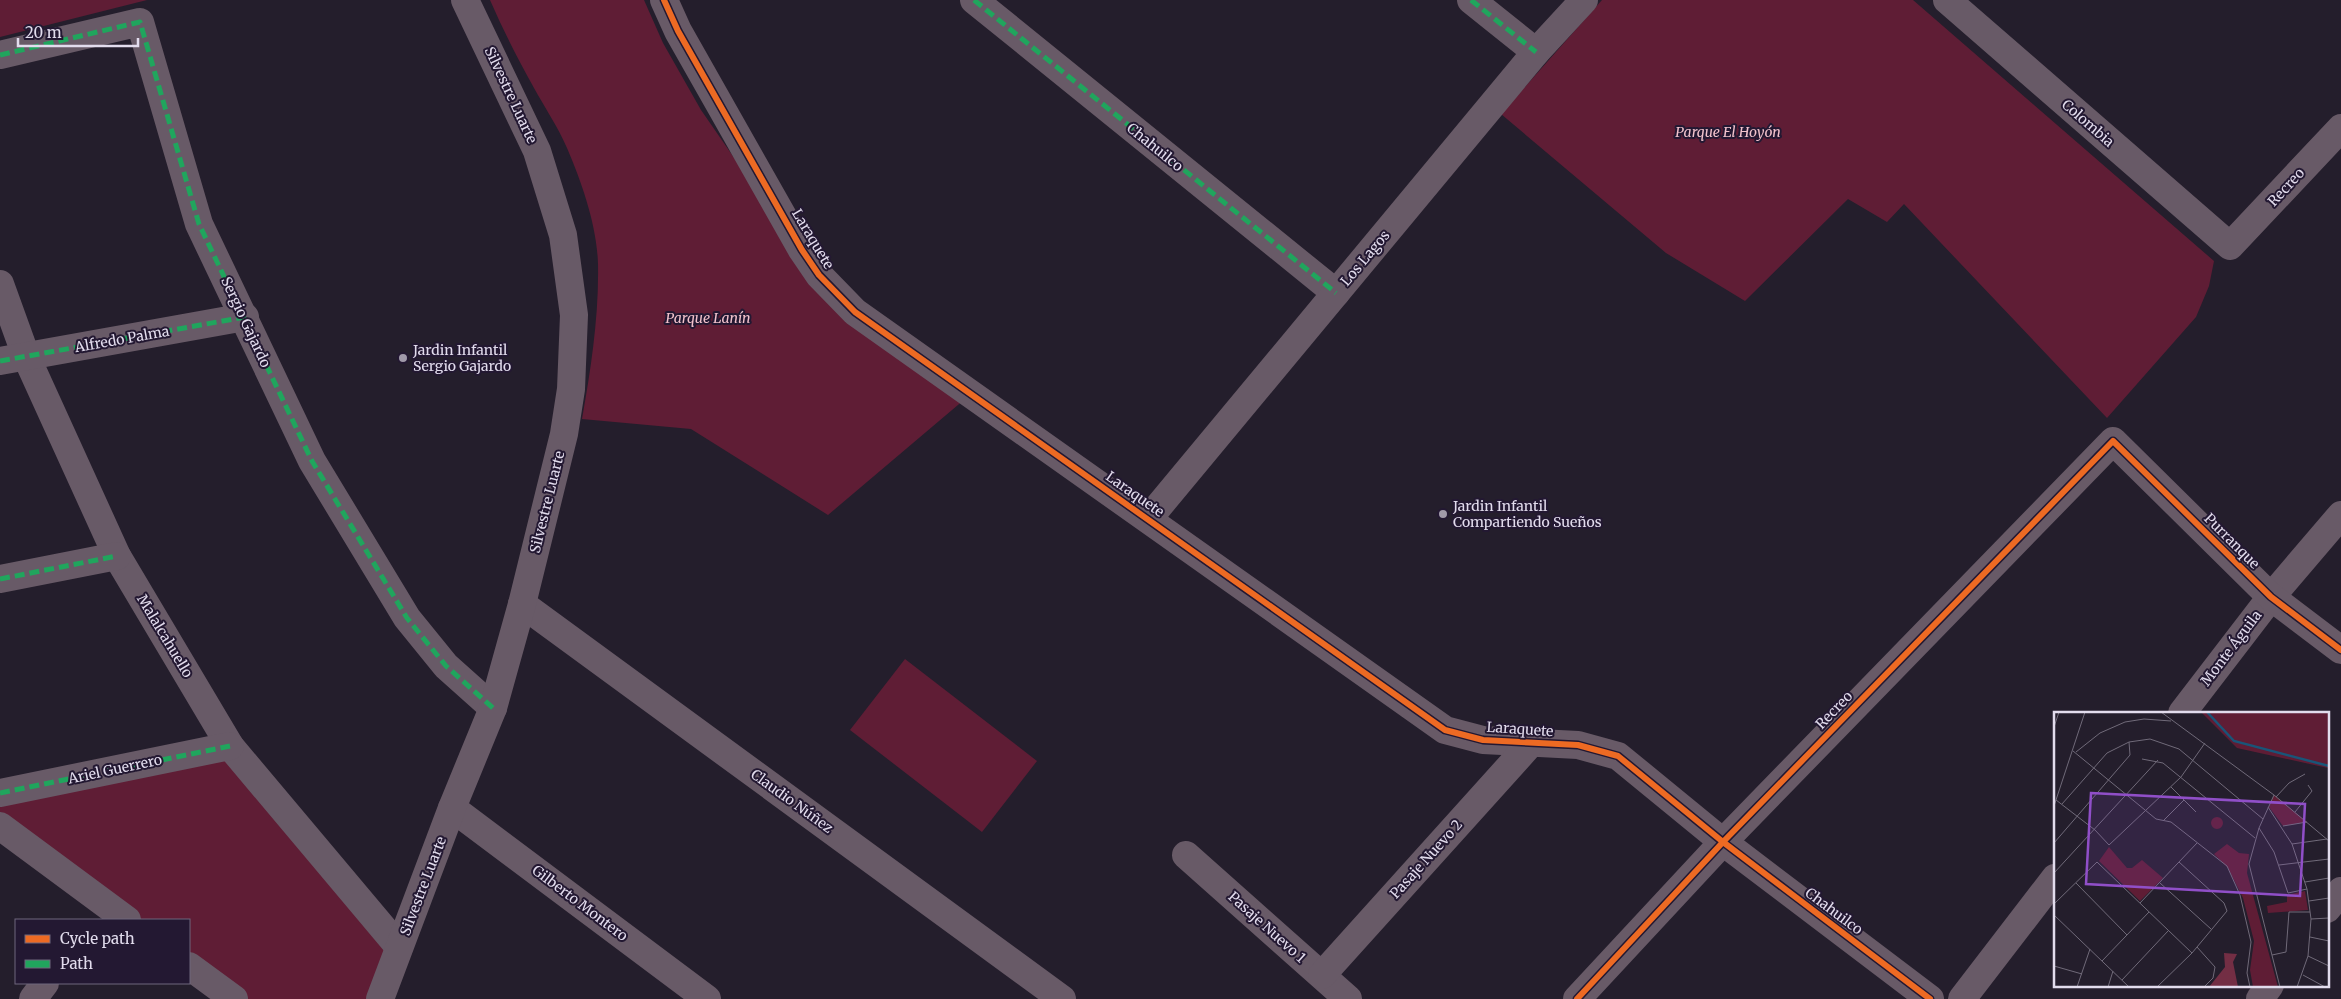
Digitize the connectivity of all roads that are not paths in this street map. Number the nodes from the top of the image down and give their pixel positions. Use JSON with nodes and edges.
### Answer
{"nodes":[{"id":1,"x":466,"y":0,"type":"edge"},
{"id":2,"x":664,"y":0,"type":"edge"},
{"id":3,"x":974,"y":0,"type":"edge"},
{"id":4,"x":1471,"y":0,"type":"edge"},
{"id":5,"x":1584,"y":0,"type":"edge"},
{"id":6,"x":1947,"y":0,"type":"edge"},
{"id":7,"x":1536,"y":52,"type":"junction"},
{"id":8,"x":0,"y":55,"type":"edge"},
{"id":9,"x":2341,"y":128,"type":"edge"},
{"id":10,"x":2230,"y":246,"type":"joint"},
{"id":11,"x":0,"y":284,"type":"edge"},
{"id":12,"x":1336,"y":293,"type":"junction"},
{"id":13,"x":245,"y":317,"type":"junction"},
{"id":14,"x":26,"y":356,"type":"junction"},
{"id":15,"x":0,"y":361,"type":"edge"},
{"id":16,"x":2113,"y":441,"type":"joint"},
{"id":17,"x":2341,"y":515,"type":"edge"},
{"id":18,"x":1149,"y":518,"type":"junction"},
{"id":19,"x":117,"y":556,"type":"junction"},
{"id":20,"x":0,"y":579,"type":"edge"},
{"id":21,"x":2270,"y":597,"type":"junction"},
{"id":22,"x":522,"y":604,"type":"junction"},
{"id":23,"x":2341,"y":650,"type":"edge"},
{"id":24,"x":493,"y":708,"type":"junction"},
{"id":25,"x":2183,"y":712,"type":"edge"},
{"id":26,"x":1531,"y":743,"type":"junction"},
{"id":27,"x":230,"y":746,"type":"junction"},
{"id":28,"x":0,"y":794,"type":"edge"},
{"id":29,"x":452,"y":808,"type":"junction"},
{"id":30,"x":0,"y":826,"type":"edge"},
{"id":31,"x":1723,"y":842,"type":"junction"},
{"id":32,"x":1186,"y":854,"type":"dead end"},
{"id":33,"x":2054,"y":879,"type":"edge"},
{"id":34,"x":2341,"y":891,"type":"edge"},
{"id":35,"x":2328,"y":909,"type":"edge"},
{"id":36,"x":110,"y":915,"type":"edge"},
{"id":37,"x":399,"y":947,"type":"junction"},
{"id":38,"x":190,"y":967,"type":"edge"},
{"id":39,"x":1322,"y":975,"type":"junction"},
{"id":40,"x":44,"y":984,"type":"edge"},
{"id":41,"x":2269,"y":986,"type":"edge"},
{"id":42,"x":33,"y":999,"type":"edge"},
{"id":43,"x":234,"y":999,"type":"edge"},
{"id":44,"x":380,"y":999,"type":"edge"},
{"id":45,"x":707,"y":999,"type":"edge"},
{"id":46,"x":1062,"y":999,"type":"edge"},
{"id":47,"x":1348,"y":999,"type":"edge"},
{"id":48,"x":1577,"y":999,"type":"edge"},
{"id":49,"x":1930,"y":999,"type":"edge"},
{"id":50,"x":1962,"y":999,"type":"edge"},
{"id":51,"x":2260,"y":999,"type":"edge"}],
"edges":[{"from":1,"to":22,"type":"street","name":"Silvestre Luarte"},
{"from":2,"to":18,"type":"street","name":"Laraquete"},
{"from":3,"to":12,"type":"street","name":"Chahuilco"},
{"from":4,"to":7,"type":"street"},
{"from":5,"to":7,"type":"street","name":"Los Lagos"},
{"from":6,"to":10,"type":"street","name":"Colombia"},
{"from":7,"to":12,"type":"street","name":"Los Lagos"},
{"from":8,"to":13,"type":"street","name":"Sergio Gajardo"},
{"from":9,"to":10,"type":"street","name":"Recreo"},
{"from":11,"to":14,"type":"street","name":"Malalcahuello"},
{"from":12,"to":18,"type":"street","name":"Los Lagos"},
{"from":13,"to":14,"type":"street","name":"Alfredo Palma"},
{"from":13,"to":24,"type":"street","name":"Sergio Gajardo"},
{"from":14,"to":15,"type":"street","name":"Alfredo Palma"},
{"from":14,"to":19,"type":"street","name":"Malalcahuello"},
{"from":16,"to":21,"type":"street","name":"Purranque"},
{"from":16,"to":31,"type":"street","name":"Recreo"},
{"from":17,"to":21,"type":"street","name":"Monte Águila"},
{"from":18,"to":26,"type":"street","name":"Laraquete"},
{"from":19,"to":20,"type":"street"},
{"from":19,"to":27,"type":"street","name":"Malalcahuello"},
{"from":21,"to":23,"type":"street","name":"Purranque"},
{"from":21,"to":25,"type":"street","name":"Monte Águila"},
{"from":22,"to":24,"type":"street","name":"Silvestre Luarte"},
{"from":22,"to":46,"type":"street","name":"Claudio Núñez"},
{"from":24,"to":29,"type":"street","name":"Silvestre Luarte"},
{"from":26,"to":31,"type":"street","name":"Laraquete"},
{"from":26,"to":39,"type":"street","name":"Pasaje Nuevo 2"},
{"from":27,"to":28,"type":"street","name":"Ariel Guerrero"},
{"from":27,"to":37,"type":"street","name":"Malalcahuello"},
{"from":29,"to":37,"type":"street","name":"Silvestre Luarte"},
{"from":29,"to":45,"type":"street","name":"Gilberto Montero"},
{"from":30,"to":36,"type":"street"},
{"from":31,"to":48,"type":"street","name":"Recreo"},
{"from":31,"to":49,"type":"street","name":"Chahuilco"},
{"from":32,"to":39,"type":"street","name":"Pasaje Nuevo 1"},
{"from":33,"to":50,"type":"street"},
{"from":34,"to":35,"type":"street"},
{"from":37,"to":44,"type":"street","name":"Silvestre Luarte"},
{"from":38,"to":43,"type":"street"},
{"from":39,"to":47,"type":"street","name":"Pasaje Nuevo 1"},
{"from":40,"to":42,"type":"street"},
{"from":41,"to":51,"type":"street"}]}
